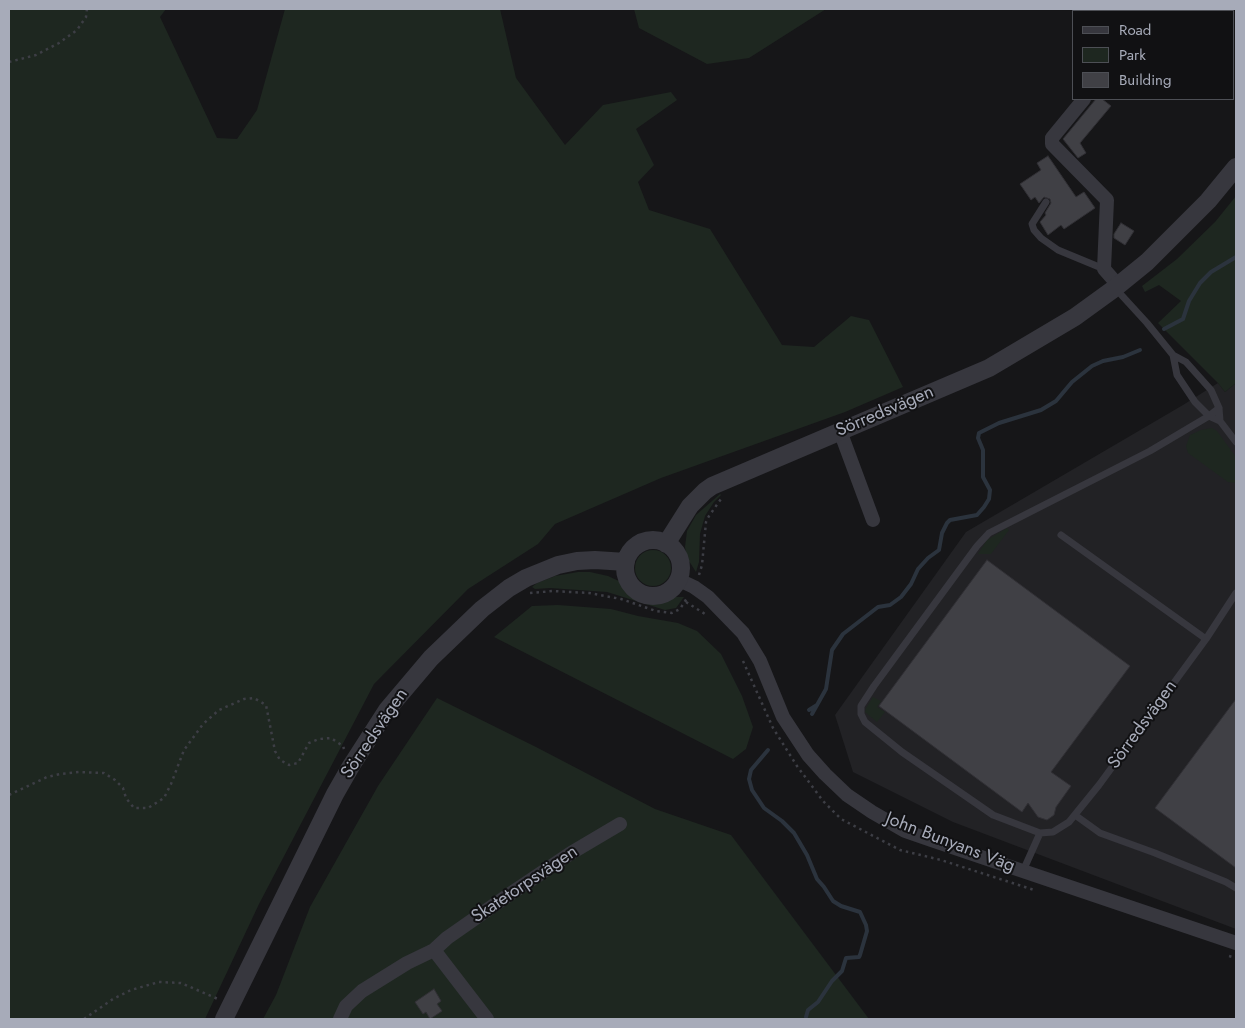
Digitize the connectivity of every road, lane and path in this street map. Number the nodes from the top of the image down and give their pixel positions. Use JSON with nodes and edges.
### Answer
{"nodes":[{"id":1,"x":87,"y":9,"type":"edge"},
{"id":2,"x":9,"y":62,"type":"edge"},
{"id":3,"x":1083,"y":100,"type":"edge"},
{"id":4,"x":1236,"y":167,"type":"edge"},
{"id":5,"x":1046,"y":202,"type":"dead end"},
{"id":6,"x":1104,"y":269,"type":"junction"},
{"id":7,"x":1116,"y":287,"type":"junction"},
{"id":8,"x":1173,"y":355,"type":"junction"},
{"id":9,"x":1219,"y":408,"type":"junction"},
{"id":10,"x":1209,"y":416,"type":"junction"},
{"id":11,"x":1220,"y":422,"type":"junction"},
{"id":12,"x":840,"y":431,"type":"junction"},
{"id":13,"x":1236,"y":442,"type":"edge"},
{"id":14,"x":727,"y":493,"type":"dead end"},
{"id":15,"x":873,"y":520,"type":"dead end"},
{"id":16,"x":1061,"y":535,"type":"dead end"},
{"id":17,"x":666,"y":544,"type":"junction"},
{"id":18,"x":626,"y":562,"type":"junction"},
{"id":19,"x":686,"y":583,"type":"junction"},
{"id":20,"x":1236,"y":593,"type":"edge"},
{"id":21,"x":524,"y":596,"type":"dead end"},
{"id":22,"x":686,"y":602,"type":"junction"},
{"id":23,"x":712,"y":619,"type":"dead end"},
{"id":24,"x":1206,"y":639,"type":"junction"},
{"id":25,"x":742,"y":657,"type":"dead end"},
{"id":26,"x":351,"y":766,"type":"junction"},
{"id":27,"x":9,"y":795,"type":"edge"},
{"id":28,"x":1075,"y":815,"type":"junction"},
{"id":29,"x":620,"y":824,"type":"dead end"},
{"id":30,"x":1039,"y":837,"type":"junction"},
{"id":31,"x":1023,"y":872,"type":"junction"},
{"id":32,"x":1236,"y":888,"type":"edge"},
{"id":33,"x":1034,"y":890,"type":"dead end"},
{"id":34,"x":1236,"y":943,"type":"edge"},
{"id":35,"x":434,"y":950,"type":"junction"},
{"id":36,"x":1227,"y":955,"type":"dead end"},
{"id":37,"x":1236,"y":958,"type":"edge"},
{"id":38,"x":227,"y":1012,"type":"edge"},
{"id":39,"x":84,"y":1019,"type":"edge"},
{"id":40,"x":340,"y":1019,"type":"edge"},
{"id":41,"x":488,"y":1019,"type":"edge"}],
"edges":[{"from":1,"to":2,"type":"path"},
{"from":3,"to":6,"type":"street"},
{"from":4,"to":7,"type":"street","name":"Sörredsvägen"},
{"from":5,"to":6,"type":"lane"},
{"from":6,"to":7,"type":"street"},
{"from":7,"to":8,"type":"lane"},
{"from":7,"to":12,"type":"street","name":"Sörredsvägen"},
{"from":8,"to":9,"type":"lane"},
{"from":8,"to":10,"type":"lane"},
{"from":9,"to":10,"type":"lane"},
{"from":9,"to":11,"type":"lane"},
{"from":10,"to":11,"type":"lane"},
{"from":10,"to":30,"type":"lane"},
{"from":11,"to":13,"type":"lane"},
{"from":12,"to":15,"type":"street"},
{"from":12,"to":17,"type":"street","name":"Sörredsvägen"},
{"from":14,"to":19,"type":"path"},
{"from":16,"to":24,"type":"lane"},
{"from":17,"to":18,"type":"street"},
{"from":17,"to":19,"type":"street"},
{"from":18,"to":19,"type":"street"},
{"from":18,"to":26,"type":"street","name":"Sörredsvägen"},
{"from":19,"to":22,"type":"path"},
{"from":19,"to":31,"type":"street","name":"John Bunyans Väg"},
{"from":20,"to":24,"type":"lane","name":"Sörredsvägen"},
{"from":21,"to":22,"type":"path"},
{"from":22,"to":23,"type":"path"},
{"from":24,"to":28,"type":"lane","name":"Sörredsvägen"},
{"from":25,"to":33,"type":"path"},
{"from":26,"to":27,"type":"path"},
{"from":26,"to":38,"type":"street","name":"Sörredsvägen"},
{"from":28,"to":30,"type":"lane","name":"Sörredsvägen"},
{"from":28,"to":32,"type":"lane"},
{"from":29,"to":35,"type":"street","name":"Skatetorpsvägen"},
{"from":30,"to":31,"type":"lane"},
{"from":31,"to":34,"type":"street","name":"John Bunyans Väg"},
{"from":35,"to":40,"type":"street","name":"Skatetorpsvägen"},
{"from":35,"to":41,"type":"street"},
{"from":36,"to":37,"type":"path"},
{"from":38,"to":39,"type":"path"}]}
